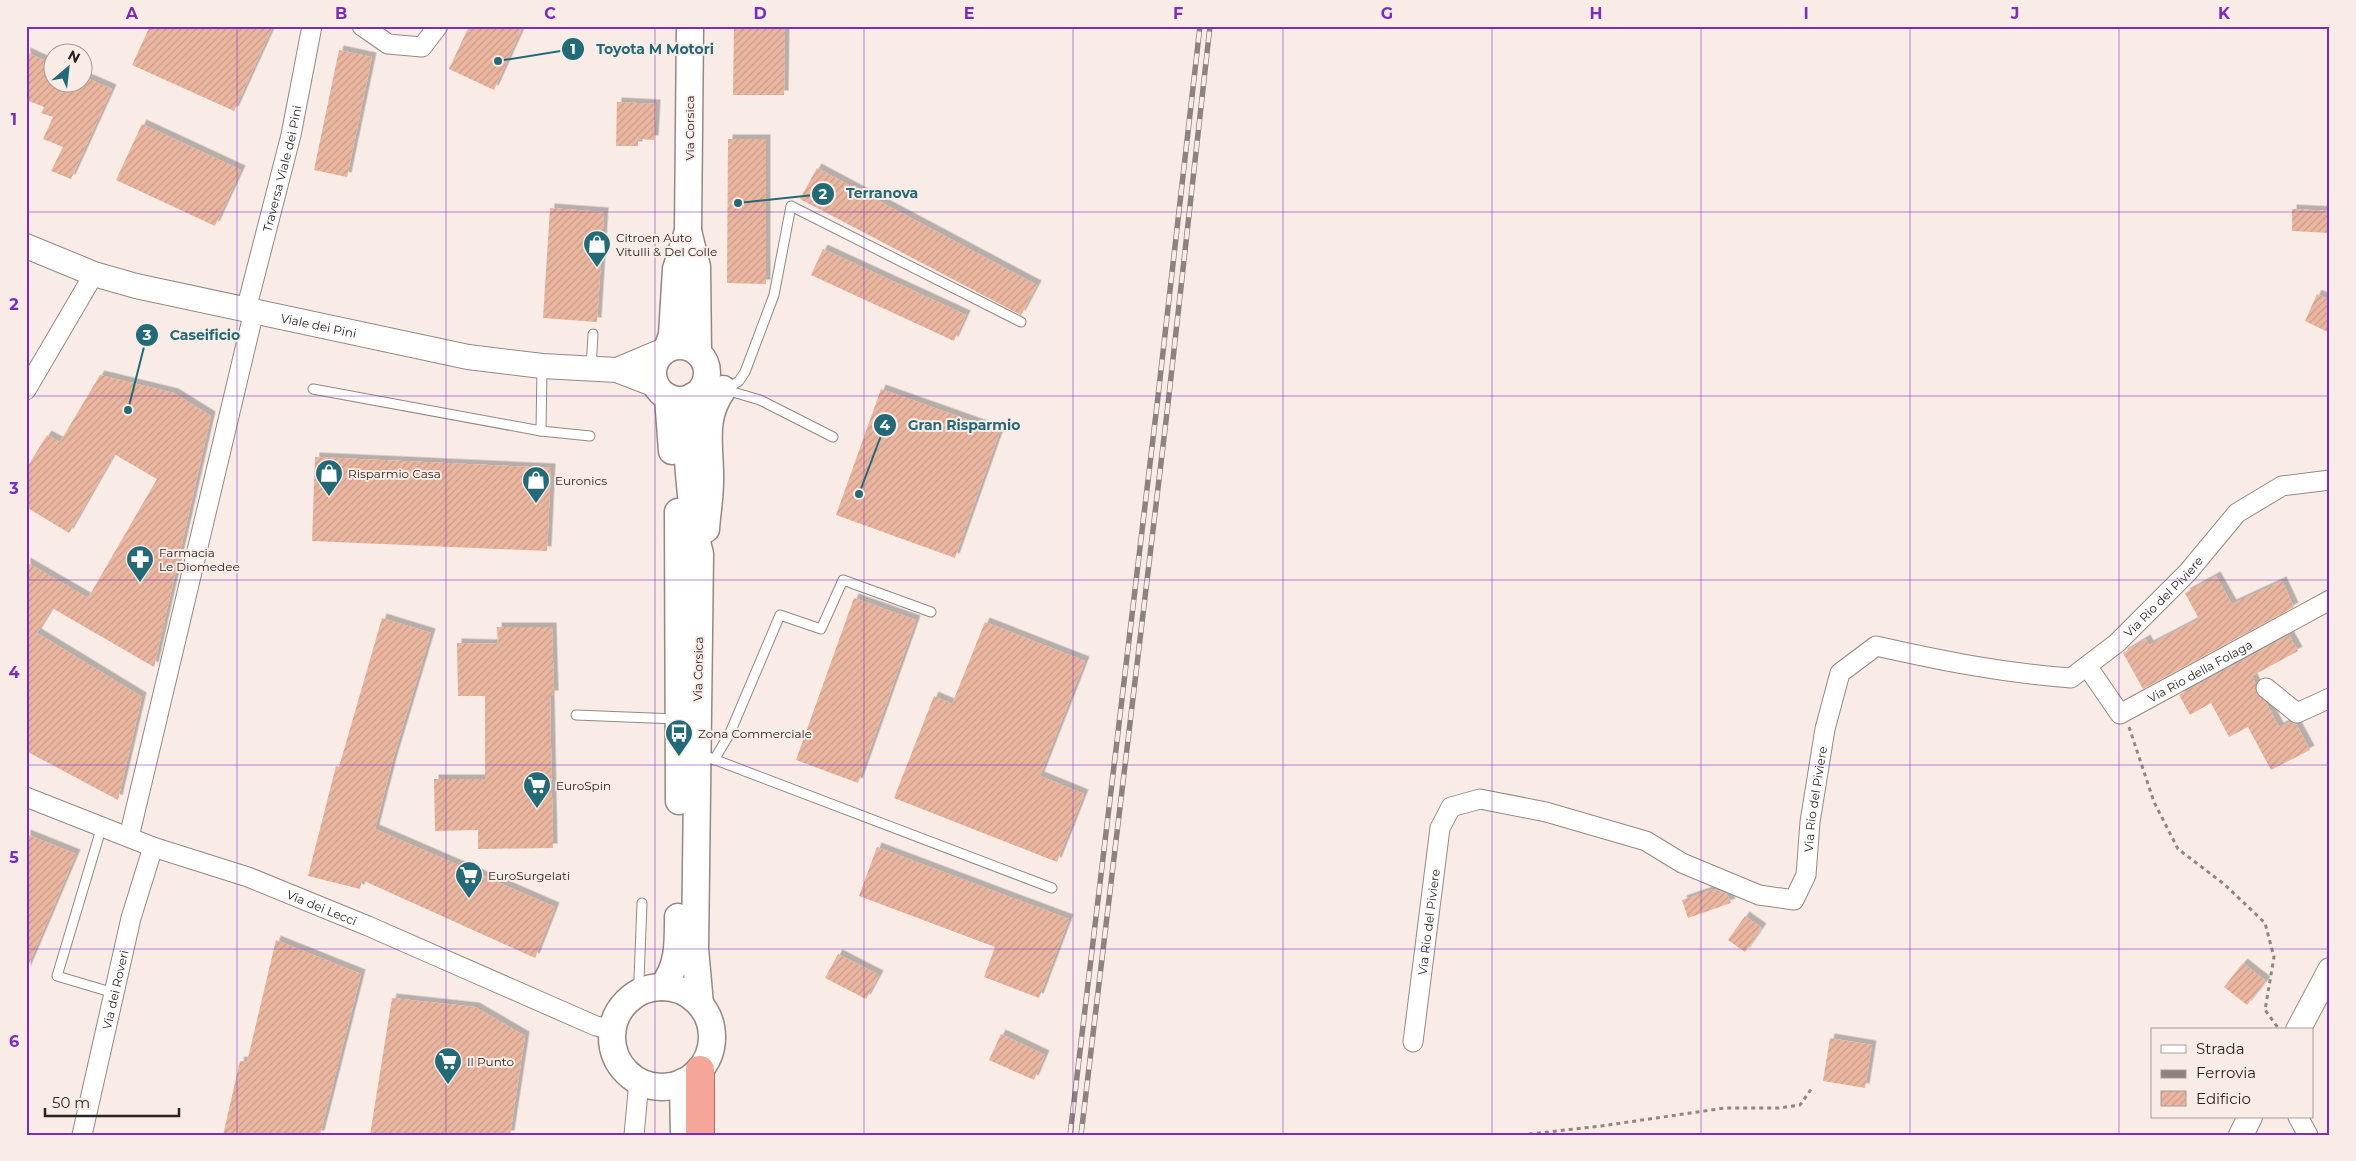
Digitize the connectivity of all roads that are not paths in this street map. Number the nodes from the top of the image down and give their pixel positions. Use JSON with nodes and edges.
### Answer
{"nodes":[{"id":1,"x":312,"y":26,"type":"edge"},
{"id":2,"x":362,"y":26,"type":"edge"},
{"id":3,"x":438,"y":26,"type":"edge"},
{"id":4,"x":690,"y":26,"type":"edge"},
{"id":5,"x":688,"y":231,"type":"junction"},
{"id":6,"x":26,"y":246,"type":"edge"},
{"id":7,"x":94,"y":274,"type":"junction"},
{"id":8,"x":250,"y":311,"type":"junction"},
{"id":9,"x":1021,"y":322,"type":"dead end"},
{"id":10,"x":593,"y":334,"type":"dead end"},
{"id":11,"x":667,"y":350,"type":"junction"},
{"id":12,"x":698,"y":353,"type":"junction"},
{"id":13,"x":542,"y":366,"type":"junction"},
{"id":14,"x":591,"y":369,"type":"junction"},
{"id":15,"x":618,"y":370,"type":"junction"},
{"id":16,"x":313,"y":389,"type":"dead end"},
{"id":17,"x":26,"y":390,"type":"edge"},
{"id":18,"x":689,"y":390,"type":"junction"},
{"id":19,"x":541,"y":431,"type":"junction"},
{"id":20,"x":590,"y":436,"type":"dead end"},
{"id":21,"x":833,"y":437,"type":"dead end"},
{"id":22,"x":2330,"y":480,"type":"edge"},
{"id":23,"x":2330,"y":600,"type":"edge"},
{"id":24,"x":931,"y":612,"type":"dead end"},
{"id":25,"x":2087,"y":666,"type":"junction"},
{"id":26,"x":2266,"y":688,"type":"dead end"},
{"id":27,"x":2330,"y":698,"type":"edge"},
{"id":28,"x":576,"y":715,"type":"dead end"},
{"id":29,"x":679,"y":719,"type":"junction"},
{"id":30,"x":706,"y":757,"type":"junction"},
{"id":31,"x":26,"y":797,"type":"edge"},
{"id":32,"x":102,"y":826,"type":"junction"},
{"id":33,"x":130,"y":837,"type":"junction"},
{"id":34,"x":153,"y":847,"type":"junction"},
{"id":35,"x":1052,"y":888,"type":"dead end"},
{"id":36,"x":642,"y":903,"type":"dead end"},
{"id":37,"x":2330,"y":970,"type":"edge"},
{"id":38,"x":651,"y":989,"type":"junction"},
{"id":39,"x":114,"y":993,"type":"junction"},
{"id":40,"x":700,"y":1004,"type":"junction"},
{"id":41,"x":2299,"y":1028,"type":"edge"},
{"id":42,"x":613,"y":1030,"type":"junction"},
{"id":43,"x":1413,"y":1042,"type":"dead end"},
{"id":44,"x":691,"y":1076,"type":"junction"},
{"id":45,"x":639,"y":1081,"type":"junction"},
{"id":46,"x":2250,"y":1118,"type":"edge"},
{"id":47,"x":2299,"y":1118,"type":"edge"},
{"id":48,"x":82,"y":1135,"type":"edge"},
{"id":49,"x":634,"y":1135,"type":"edge"},
{"id":50,"x":684,"y":1135,"type":"edge"},
{"id":51,"x":700,"y":1135,"type":"edge"},
{"id":52,"x":2241,"y":1135,"type":"edge"},
{"id":53,"x":2308,"y":1135,"type":"edge"}],
"edges":[{"from":1,"to":8,"type":"street","name":"Traversa Viale dei Pini"},
{"from":2,"to":3,"type":"street"},
{"from":4,"to":5,"type":"main road","name":"Via Corsica"},
{"from":5,"to":11,"type":"main road","name":"Via Corsica"},
{"from":5,"to":12,"type":"main road","name":"Via Corsica"},
{"from":6,"to":7,"type":"street","name":"Viale dei Pini"},
{"from":7,"to":8,"type":"street","name":"Viale dei Pini"},
{"from":7,"to":17,"type":"street"},
{"from":8,"to":13,"type":"street","name":"Viale dei Pini"},
{"from":8,"to":33,"type":"street","name":"Traversa Viale dei Pini"},
{"from":9,"to":18,"type":"lane"},
{"from":10,"to":14,"type":"lane"},
{"from":11,"to":12,"type":"main road"},
{"from":11,"to":15,"type":"street","name":"Viale dei Pini"},
{"from":11,"to":18,"type":"main road","name":"Via Corsica"},
{"from":12,"to":18,"type":"main road","name":"Via Corsica"},
{"from":13,"to":14,"type":"street","name":"Viale dei Pini"},
{"from":13,"to":19,"type":"lane"},
{"from":14,"to":15,"type":"street","name":"Viale dei Pini"},
{"from":15,"to":18,"type":"street","name":"Viale dei Pini"},
{"from":16,"to":19,"type":"lane"},
{"from":18,"to":21,"type":"lane"},
{"from":18,"to":29,"type":"main road","name":"Via Corsica"},
{"from":18,"to":30,"type":"main road","name":"Via Corsica"},
{"from":19,"to":20,"type":"lane"},
{"from":22,"to":25,"type":"street","name":"Via Rio del Piviere"},
{"from":23,"to":25,"type":"street","name":"Via Rio della Folaga"},
{"from":24,"to":30,"type":"lane"},
{"from":25,"to":43,"type":"street","name":"Via Rio del Piviere"},
{"from":26,"to":27,"type":"street"},
{"from":28,"to":29,"type":"lane"},
{"from":29,"to":38,"type":"main road","name":"Via Corsica"},
{"from":30,"to":35,"type":"lane"},
{"from":30,"to":40,"type":"main road","name":"Via Corsica"},
{"from":31,"to":32,"type":"street","name":"Via dei Lecci"},
{"from":32,"to":33,"type":"street","name":"Via dei Lecci"},
{"from":32,"to":39,"type":"lane"},
{"from":33,"to":34,"type":"street","name":"Via dei Lecci"},
{"from":34,"to":39,"type":"street","name":"Via dei Roveri"},
{"from":34,"to":42,"type":"street","name":"Via dei Lecci"},
{"from":36,"to":38,"type":"lane"},
{"from":37,"to":41,"type":"street"},
{"from":38,"to":40,"type":"main road"},
{"from":38,"to":42,"type":"main road","name":"Via Corsica"},
{"from":39,"to":48,"type":"street","name":"Via dei Roveri"},
{"from":40,"to":44,"type":"main road","name":"Via Corsica"},
{"from":42,"to":45,"type":"main road"},
{"from":44,"to":45,"type":"main road"},
{"from":44,"to":50,"type":"main road","name":"Via Corsica"},
{"from":44,"to":51,"type":"highway"},
{"from":45,"to":49,"type":"street"},
{"from":46,"to":52,"type":"street"},
{"from":47,"to":53,"type":"street"}]}
